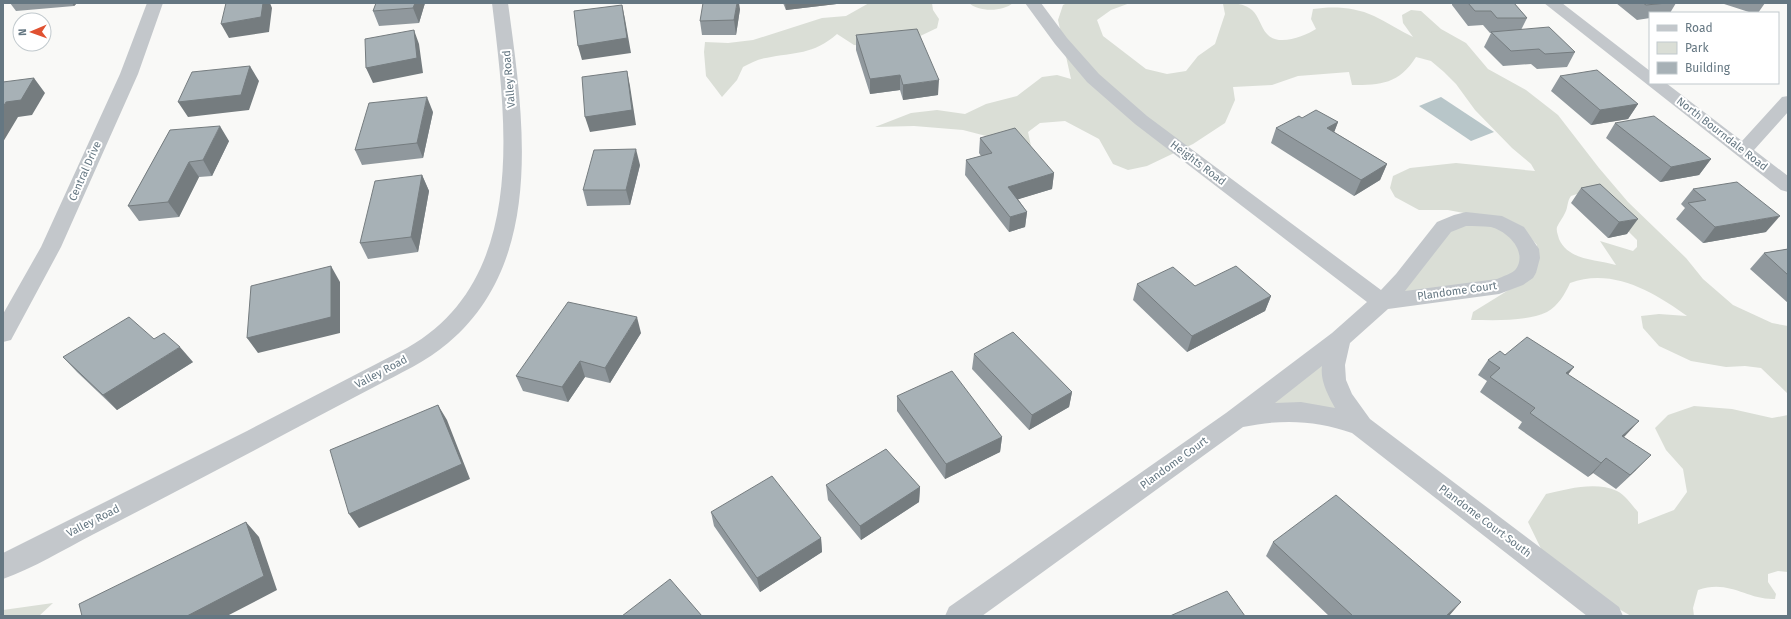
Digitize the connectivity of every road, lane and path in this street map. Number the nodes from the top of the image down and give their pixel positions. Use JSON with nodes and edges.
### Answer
{"nodes":[{"id":1,"x":155,"y":3,"type":"edge"},
{"id":2,"x":500,"y":3,"type":"edge"},
{"id":3,"x":1033,"y":3,"type":"edge"},
{"id":4,"x":1552,"y":3,"type":"edge"},
{"id":5,"x":1649,"y":78,"type":"edge"},
{"id":6,"x":1656,"y":84,"type":"edge"},
{"id":7,"x":1788,"y":101,"type":"edge"},
{"id":8,"x":1743,"y":151,"type":"junction"},
{"id":9,"x":1788,"y":186,"type":"edge"},
{"id":10,"x":1382,"y":302,"type":"junction"},
{"id":11,"x":3,"y":334,"type":"edge"},
{"id":12,"x":1340,"y":339,"type":"junction"},
{"id":13,"x":1235,"y":420,"type":"junction"},
{"id":14,"x":1361,"y":426,"type":"junction"},
{"id":15,"x":3,"y":567,"type":"edge"},
{"id":16,"x":959,"y":616,"type":"edge"},
{"id":17,"x":1610,"y":616,"type":"edge"}],
"edges":[{"from":1,"to":11,"type":"street","name":"Central Drive"},
{"from":2,"to":15,"type":"street","name":"Valley Road"},
{"from":3,"to":10,"type":"street","name":"Heights Road"},
{"from":4,"to":5,"type":"street"},
{"from":6,"to":8,"type":"street","name":"North Bourndale Road"},
{"from":7,"to":8,"type":"street"},
{"from":8,"to":9,"type":"street","name":"North Bourndale Road"},
{"from":10,"to":10,"type":"street","name":"Plandome Court"},
{"from":10,"to":12,"type":"street","name":"Plandome Court"},
{"from":12,"to":13,"type":"street","name":"Plandome Court"},
{"from":12,"to":14,"type":"street","name":"Plandome Court South"},
{"from":13,"to":14,"type":"street","name":"Plandome Court South"},
{"from":13,"to":16,"type":"street","name":"Plandome Court"},
{"from":14,"to":17,"type":"street","name":"Plandome Court South"}]}
